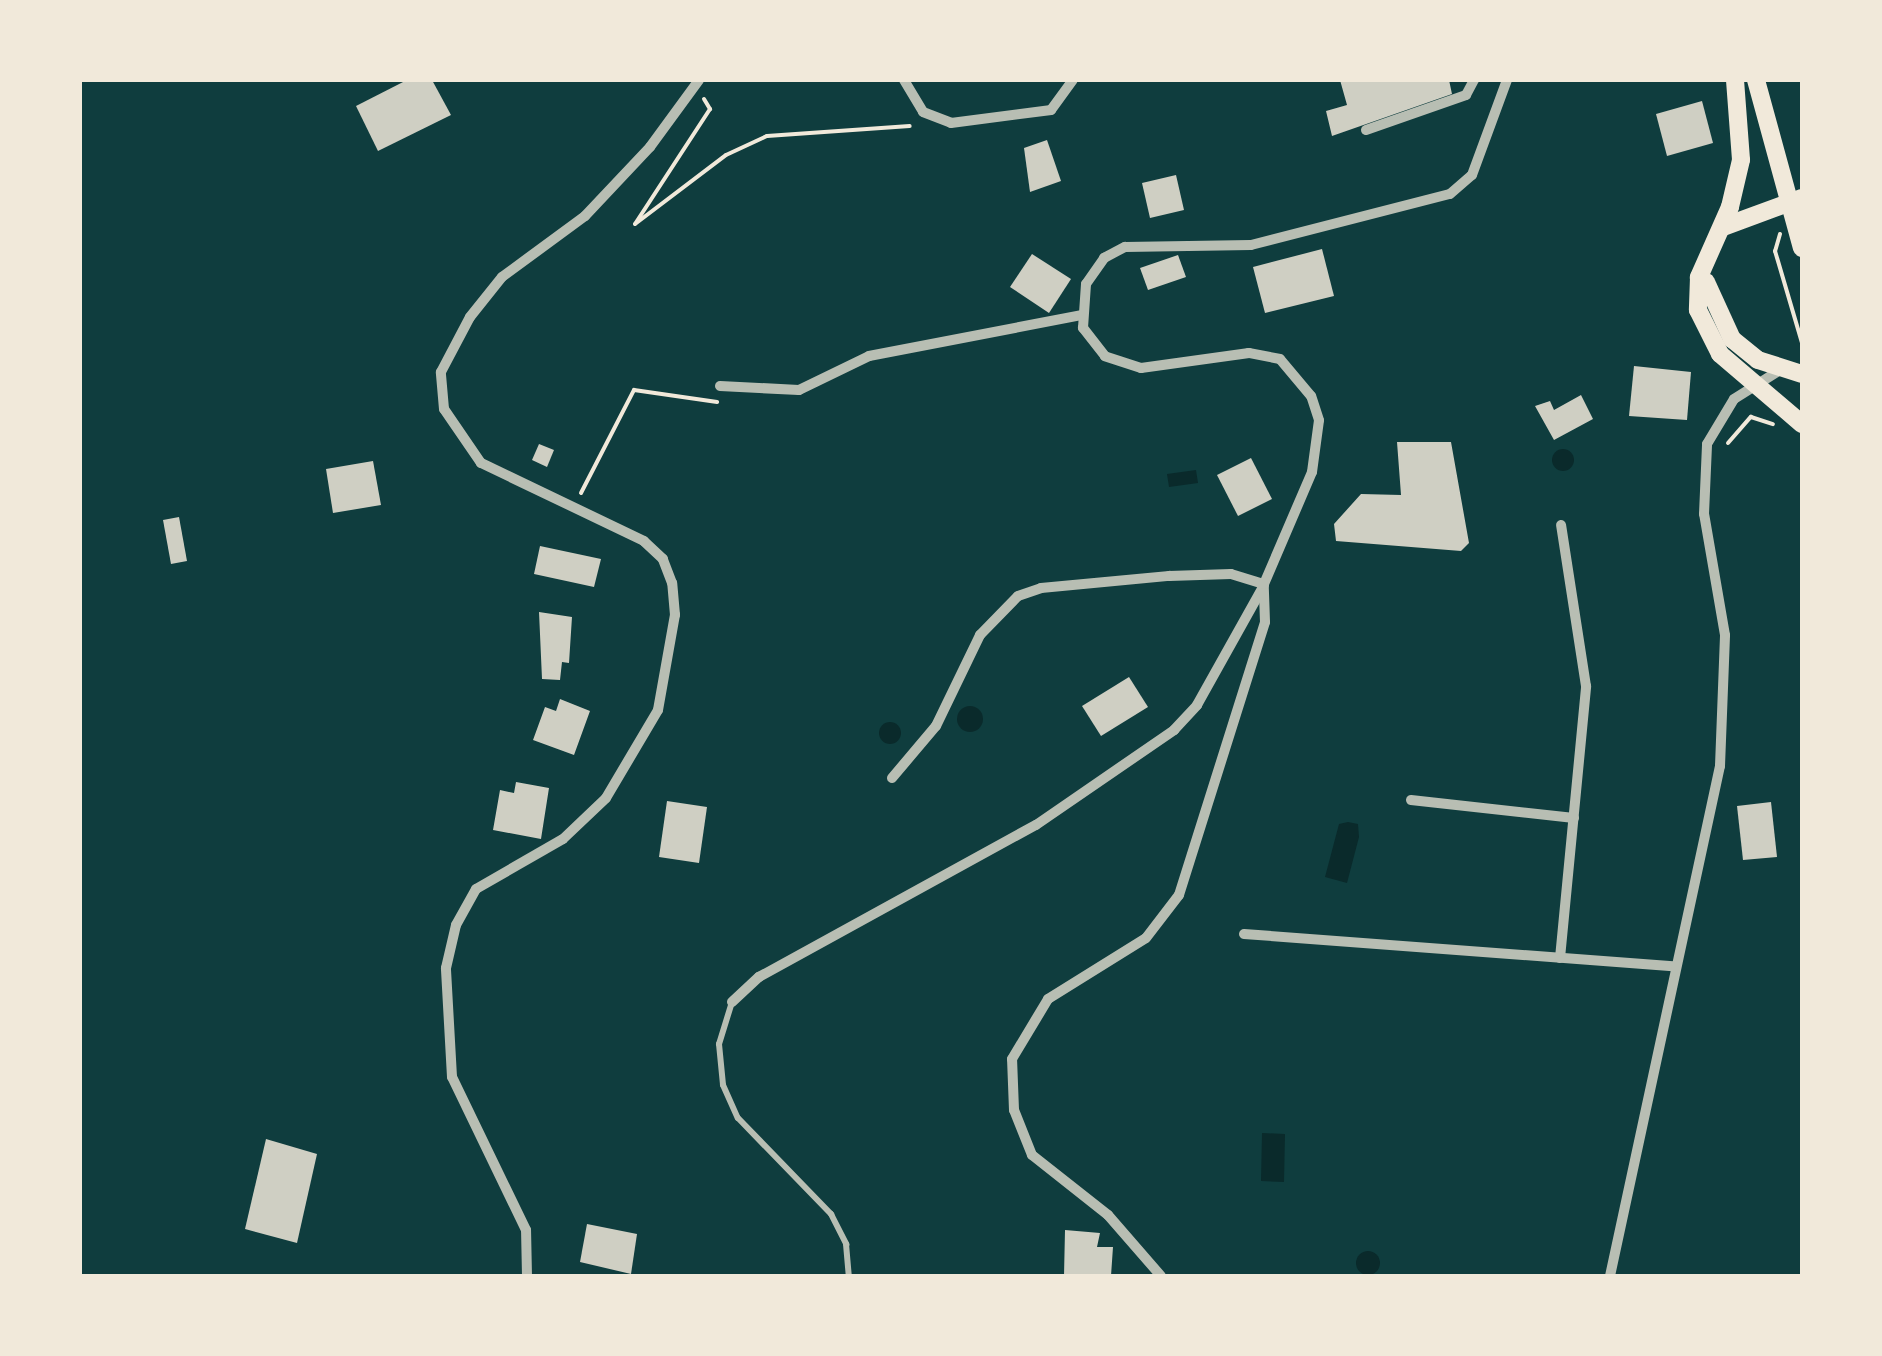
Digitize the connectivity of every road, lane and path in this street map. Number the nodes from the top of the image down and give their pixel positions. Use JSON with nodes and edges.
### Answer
{"nodes":[{"id":1,"x":904,"y":80,"type":"edge"},
{"id":2,"x":1073,"y":80,"type":"edge"},
{"id":3,"x":1474,"y":80,"type":"edge"},
{"id":4,"x":1507,"y":80,"type":"edge"},
{"id":5,"x":1734,"y":80,"type":"edge"},
{"id":6,"x":1756,"y":80,"type":"edge"},
{"id":7,"x":697,"y":83,"type":"edge"},
{"id":8,"x":910,"y":126,"type":"dead end"},
{"id":9,"x":1366,"y":130,"type":"dead end"},
{"id":10,"x":1796,"y":200,"type":"edge"},
{"id":11,"x":1723,"y":227,"type":"junction"},
{"id":12,"x":1796,"y":228,"type":"junction"},
{"id":13,"x":1802,"y":248,"type":"edge"},
{"id":14,"x":1704,"y":261,"type":"junction"},
{"id":15,"x":1081,"y":315,"type":"junction"},
{"id":16,"x":1802,"y":343,"type":"edge"},
{"id":17,"x":1780,"y":370,"type":"junction"},
{"id":18,"x":1802,"y":374,"type":"edge"},
{"id":19,"x":1756,"y":384,"type":"junction"},
{"id":20,"x":720,"y":386,"type":"dead end"},
{"id":21,"x":720,"y":402,"type":"dead end"},
{"id":22,"x":1802,"y":424,"type":"edge"},
{"id":23,"x":574,"y":506,"type":"junction"},
{"id":24,"x":1561,"y":525,"type":"dead end"},
{"id":25,"x":1264,"y":584,"type":"junction"},
{"id":26,"x":892,"y":778,"type":"dead end"},
{"id":27,"x":1411,"y":800,"type":"dead end"},
{"id":28,"x":1574,"y":818,"type":"junction"},
{"id":29,"x":1244,"y":934,"type":"dead end"},
{"id":30,"x":1560,"y":958,"type":"junction"},
{"id":31,"x":1673,"y":966,"type":"junction"},
{"id":32,"x":732,"y":1002,"type":"joint"},
{"id":33,"x":528,"y":1276,"type":"edge"},
{"id":34,"x":849,"y":1276,"type":"edge"},
{"id":35,"x":1161,"y":1276,"type":"edge"},
{"id":36,"x":1610,"y":1276,"type":"edge"}],
"edges":[{"from":1,"to":2,"type":"street"},
{"from":3,"to":9,"type":"street"},
{"from":4,"to":15,"type":"street"},
{"from":5,"to":11,"type":"main road"},
{"from":6,"to":10,"type":"main road"},
{"from":7,"to":8,"type":"path"},
{"from":7,"to":23,"type":"street"},
{"from":10,"to":11,"type":"main road"},
{"from":10,"to":12,"type":"main road"},
{"from":11,"to":14,"type":"main road"},
{"from":12,"to":13,"type":"main road"},
{"from":12,"to":16,"type":"path"},
{"from":14,"to":17,"type":"main road"},
{"from":14,"to":19,"type":"main road"},
{"from":15,"to":20,"type":"street"},
{"from":15,"to":25,"type":"street"},
{"from":17,"to":18,"type":"main road"},
{"from":17,"to":19,"type":"street"},
{"from":19,"to":22,"type":"main road"},
{"from":19,"to":31,"type":"street"},
{"from":21,"to":23,"type":"path"},
{"from":23,"to":33,"type":"street"},
{"from":24,"to":28,"type":"street"},
{"from":25,"to":26,"type":"street"},
{"from":25,"to":32,"type":"street"},
{"from":25,"to":35,"type":"street"},
{"from":27,"to":28,"type":"street"},
{"from":28,"to":30,"type":"street"},
{"from":29,"to":30,"type":"street"},
{"from":30,"to":31,"type":"street"},
{"from":31,"to":36,"type":"street"},
{"from":32,"to":34,"type":"lane"}]}
